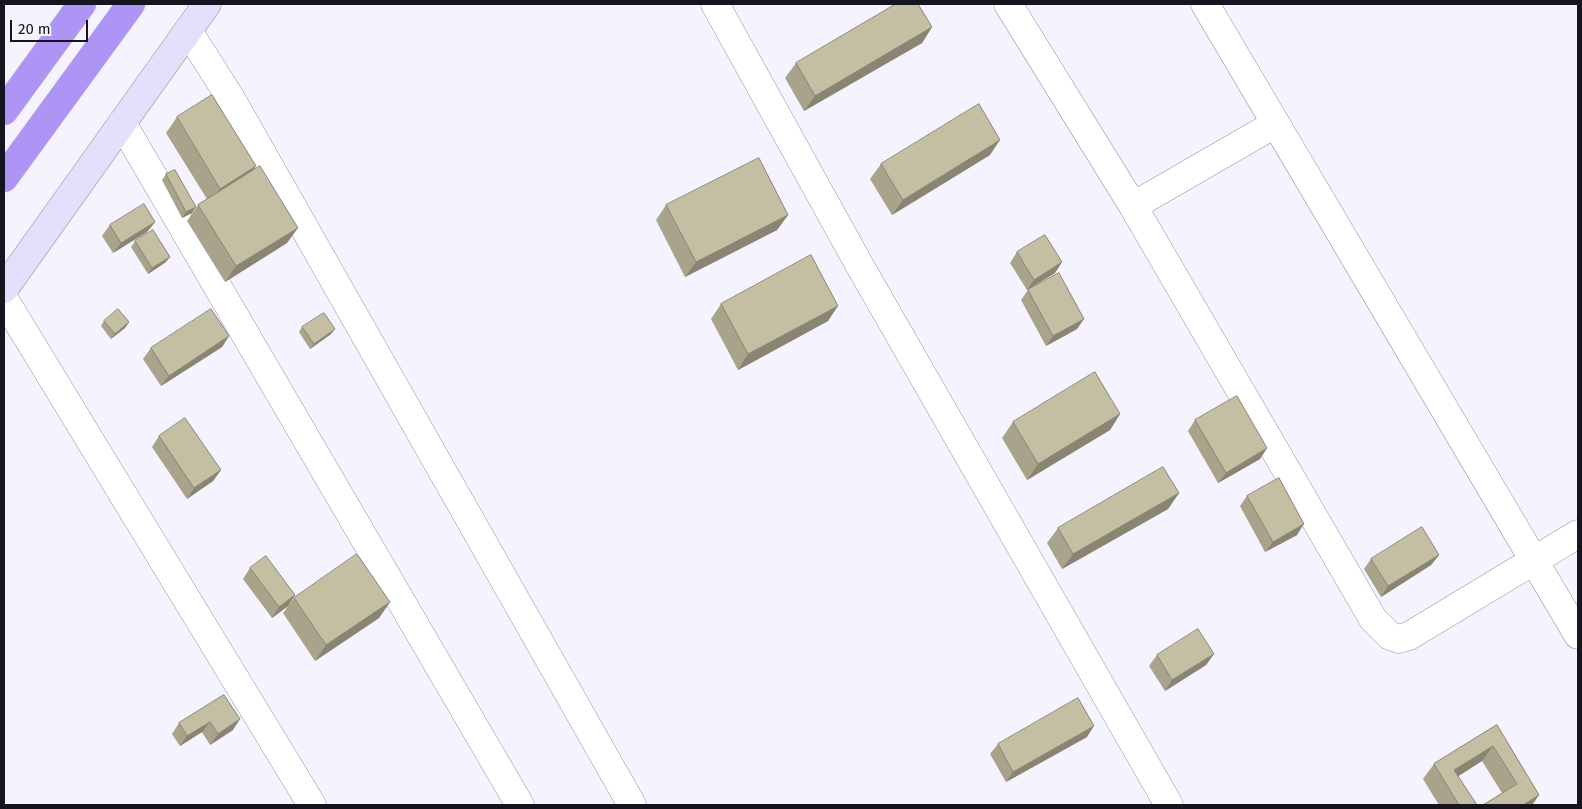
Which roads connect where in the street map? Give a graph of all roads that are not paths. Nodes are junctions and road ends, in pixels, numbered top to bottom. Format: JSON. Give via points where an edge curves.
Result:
{"nodes":[{"id":1,"x":82,"y":4,"type":"edge"},
{"id":2,"x":131,"y":4,"type":"edge"},
{"id":3,"x":207,"y":4,"type":"edge"},
{"id":4,"x":715,"y":4,"type":"edge"},
{"id":5,"x":1008,"y":4,"type":"edge"},
{"id":6,"x":1206,"y":4,"type":"edge"},
{"id":7,"x":188,"y":31,"type":"junction"},
{"id":8,"x":4,"y":111,"type":"edge"},
{"id":9,"x":122,"y":123,"type":"junction"},
{"id":10,"x":1275,"y":124,"type":"junction"},
{"id":11,"x":4,"y":178,"type":"edge"},
{"id":12,"x":1133,"y":206,"type":"junction"},
{"id":13,"x":4,"y":289,"type":"edge"},
{"id":14,"x":4,"y":299,"type":"edge"},
{"id":15,"x":1578,"y":534,"type":"edge"},
{"id":16,"x":1534,"y":561,"type":"junction"},
{"id":17,"x":1578,"y":635,"type":"edge"},
{"id":18,"x":312,"y":805,"type":"edge"},
{"id":19,"x":520,"y":805,"type":"edge"},
{"id":20,"x":632,"y":805,"type":"edge"},
{"id":21,"x":1169,"y":805,"type":"edge"}],
"edges":[{"from":1,"to":8,"type":"highway"},
{"from":2,"to":11,"type":"highway"},
{"from":3,"to":7,"type":"street"},
{"from":4,"to":21,"type":"street","via":[[865,275]]},
{"from":5,"to":12,"type":"street"},
{"from":6,"to":10,"type":"street"},
{"from":7,"to":9,"type":"street"},
{"from":7,"to":20,"type":"street","via":[[230,97]]},
{"from":9,"to":13,"type":"street"},
{"from":9,"to":19,"type":"street"},
{"from":10,"to":12,"type":"street"},
{"from":10,"to":16,"type":"street"},
{"from":12,"to":16,"type":"street","via":[[1373,619],[1384,630],[1398,639],[1409,636]]},
{"from":14,"to":18,"type":"street"},
{"from":15,"to":16,"type":"street"},
{"from":16,"to":17,"type":"street"}]}
